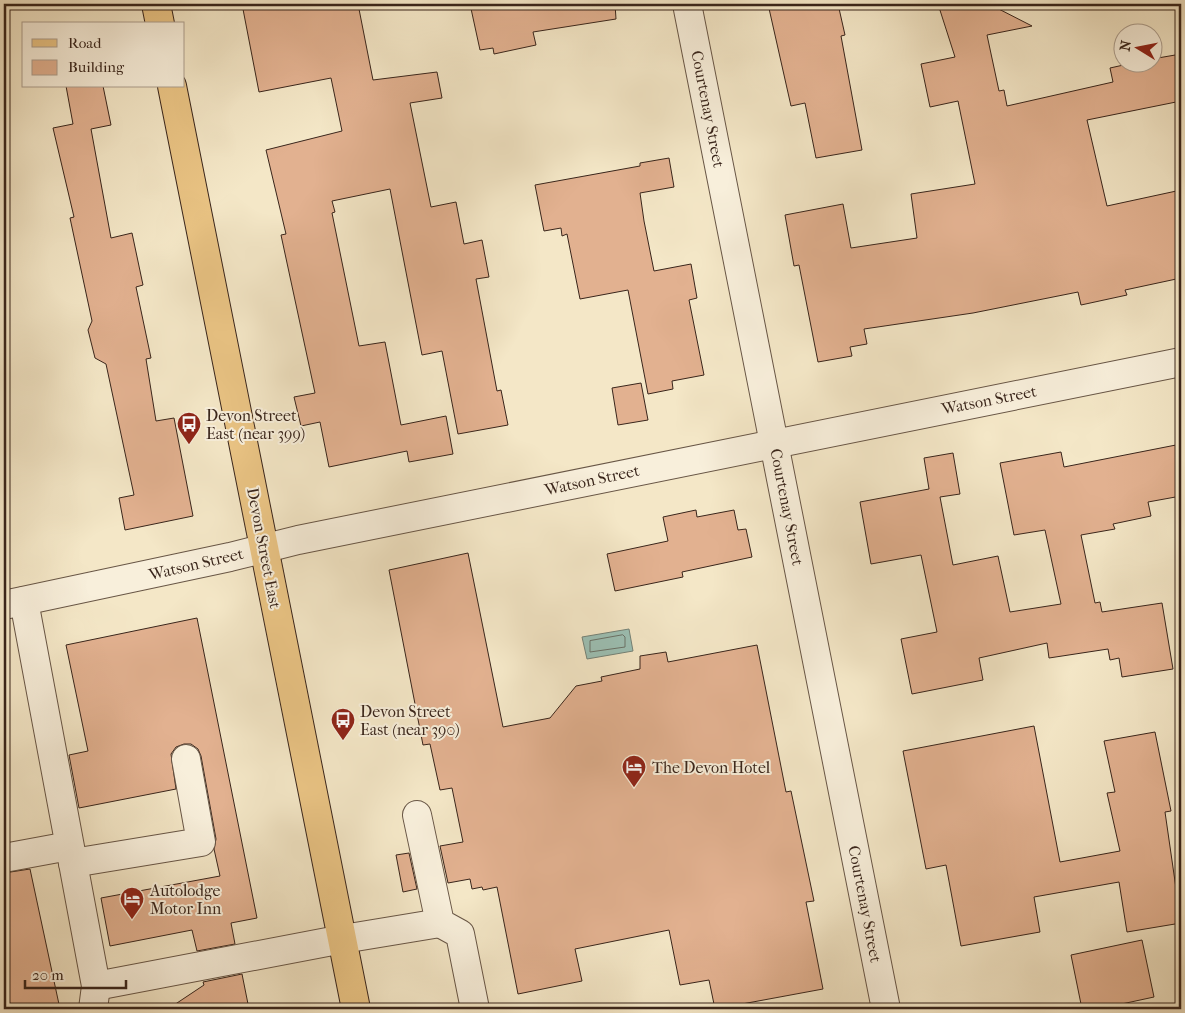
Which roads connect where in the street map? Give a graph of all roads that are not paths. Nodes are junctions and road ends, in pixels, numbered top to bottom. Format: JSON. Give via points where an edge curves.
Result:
{"nodes":[{"id":1,"x":156,"y":4,"type":"edge"},
{"id":2,"x":687,"y":4,"type":"edge"},
{"id":3,"x":160,"y":22,"type":"edge"},
{"id":4,"x":172,"y":88,"type":"edge"},
{"id":5,"x":1181,"y":362,"type":"edge"},
{"id":6,"x":774,"y":443,"type":"junction"},
{"id":7,"x":264,"y":548,"type":"junction"},
{"id":8,"x":14,"y":603,"type":"edge"},
{"id":9,"x":186,"y":759,"type":"dead end"},
{"id":10,"x":417,"y":815,"type":"dead end"},
{"id":11,"x":71,"y":854,"type":"junction"},
{"id":12,"x":4,"y":858,"type":"edge"},
{"id":13,"x":440,"y":923,"type":"junction"},
{"id":14,"x":342,"y":939,"type":"junction"},
{"id":15,"x":95,"y":998,"type":"edge"},
{"id":16,"x":356,"y":1009,"type":"edge"},
{"id":17,"x":475,"y":1009,"type":"edge"},
{"id":18,"x":886,"y":1009,"type":"edge"}],
"edges":[{"from":1,"to":3,"type":"main road"},
{"from":2,"to":6,"type":"street","name":"Courtenay Street"},
{"from":4,"to":7,"type":"main road","name":"Devon Street East"},
{"from":5,"to":6,"type":"street","name":"Watson Street"},
{"from":6,"to":7,"type":"street","name":"Watson Street"},
{"from":6,"to":18,"type":"street","name":"Courtenay Street"},
{"from":7,"to":8,"type":"street","name":"Watson Street"},
{"from":7,"to":14,"type":"main road","name":"Devon Street East"},
{"from":8,"to":11,"type":"street"},
{"from":9,"to":11,"type":"street","via":[[201,842]]},
{"from":10,"to":13,"type":"street"},
{"from":11,"to":12,"type":"street"},
{"from":11,"to":15,"type":"street"},
{"from":13,"to":14,"type":"street"},
{"from":13,"to":17,"type":"street","via":[[460,934]]},
{"from":14,"to":15,"type":"street"},
{"from":14,"to":16,"type":"main road","name":"Devon Street East"}]}
